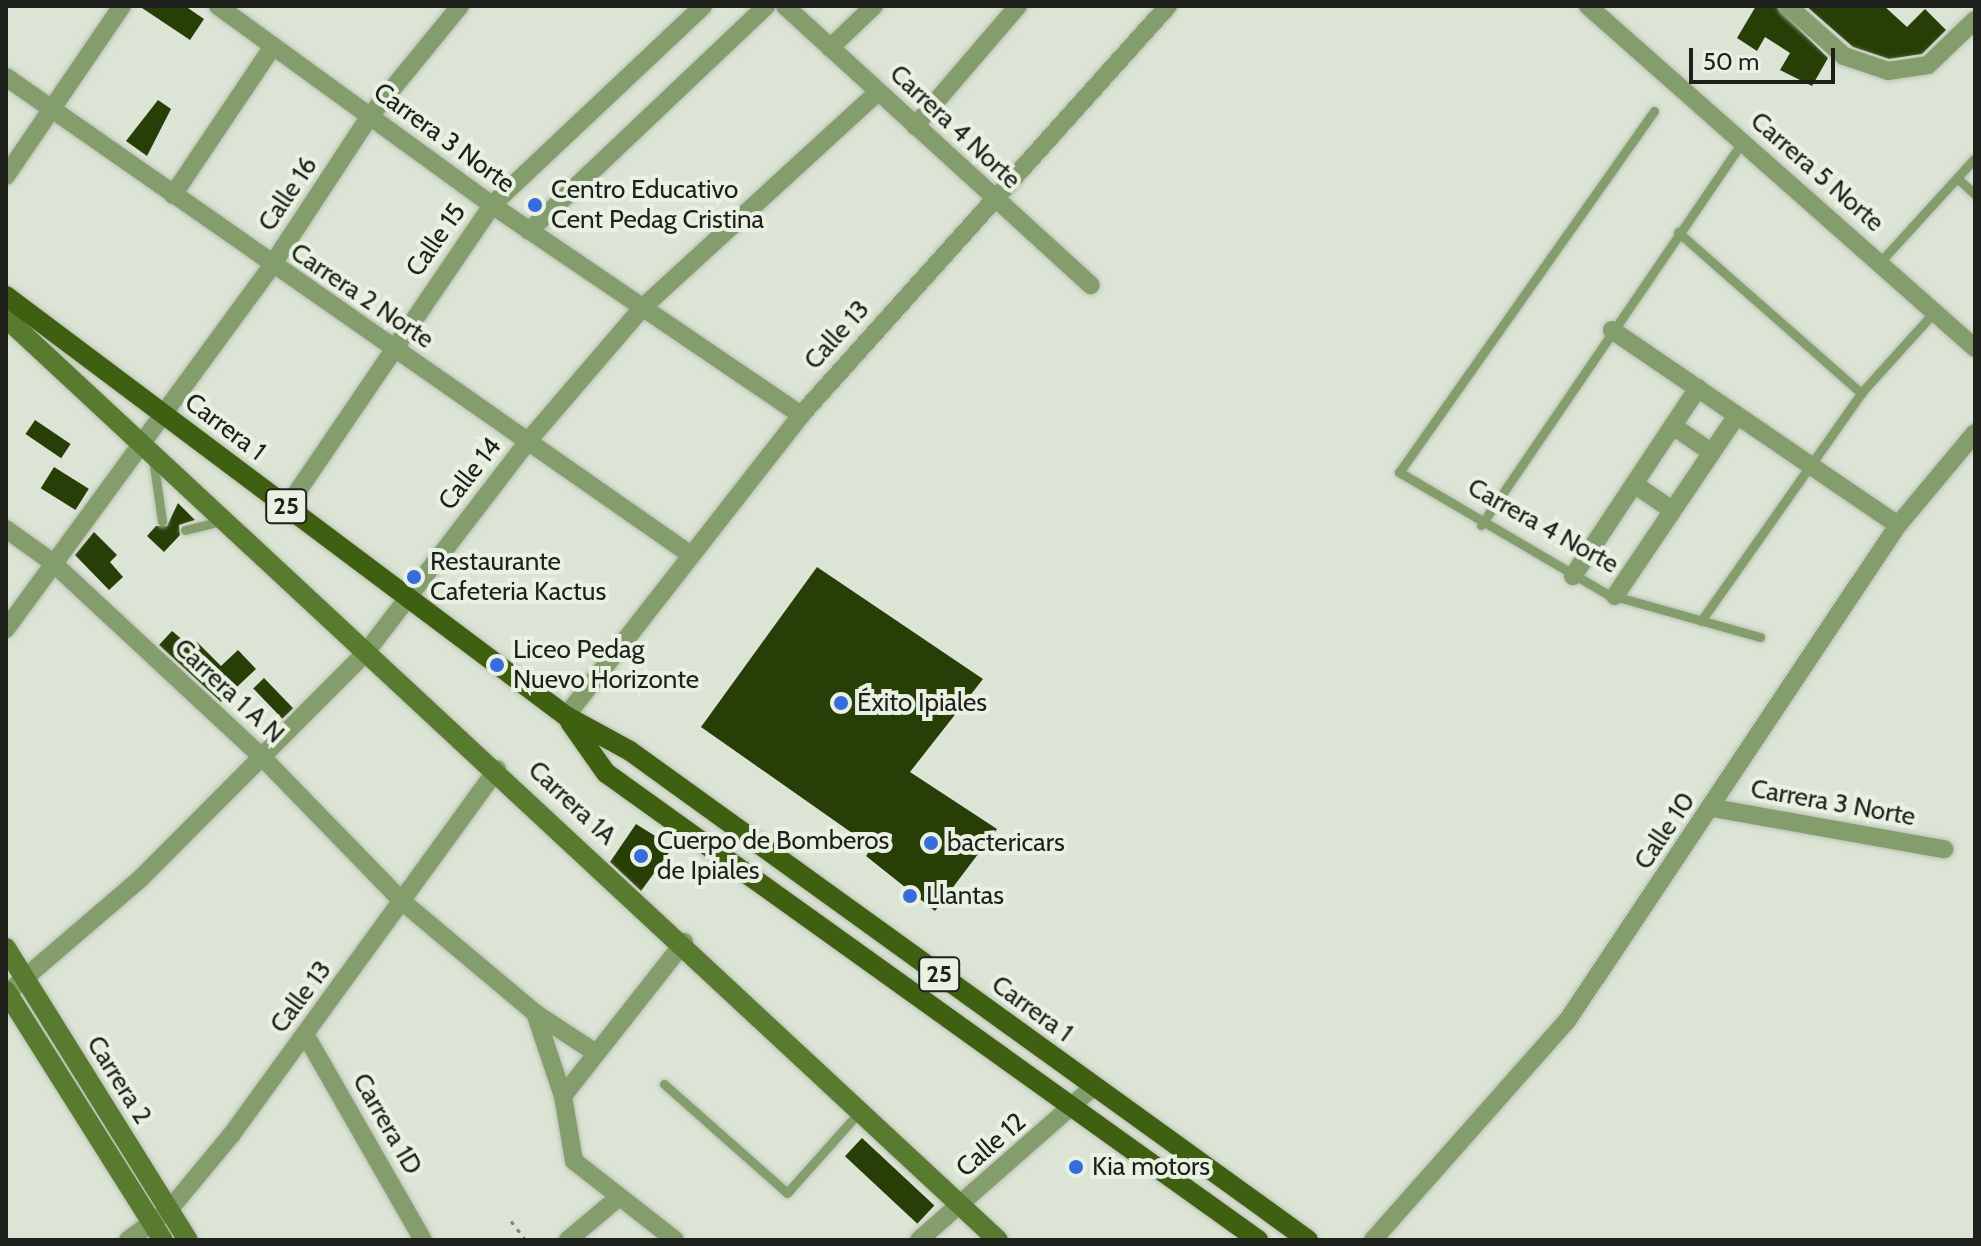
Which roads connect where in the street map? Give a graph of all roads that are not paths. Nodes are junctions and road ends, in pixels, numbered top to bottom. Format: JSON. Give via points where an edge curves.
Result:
{"nodes":[{"id":1,"x":122,"y":6,"type":"edge"},
{"id":2,"x":218,"y":6,"type":"edge"},
{"id":3,"x":460,"y":6,"type":"edge"},
{"id":4,"x":703,"y":6,"type":"edge"},
{"id":5,"x":766,"y":6,"type":"edge"},
{"id":6,"x":785,"y":6,"type":"edge"},
{"id":7,"x":874,"y":6,"type":"edge"},
{"id":8,"x":1018,"y":6,"type":"edge"},
{"id":9,"x":1168,"y":6,"type":"edge"},
{"id":10,"x":1588,"y":6,"type":"edge"},
{"id":11,"x":1788,"y":6,"type":"edge"},
{"id":12,"x":1975,"y":20,"type":"edge"},
{"id":13,"x":273,"y":46,"type":"junction"},
{"id":14,"x":830,"y":48,"type":"junction"},
{"id":15,"x":6,"y":77,"type":"edge"},
{"id":16,"x":878,"y":92,"type":"junction"},
{"id":17,"x":52,"y":108,"type":"junction"},
{"id":18,"x":1654,"y":111,"type":"dead end"},
{"id":19,"x":370,"y":116,"type":"junction"},
{"id":20,"x":915,"y":126,"type":"junction"},
{"id":21,"x":1742,"y":142,"type":"junction"},
{"id":22,"x":1975,"y":158,"type":"edge"},
{"id":23,"x":6,"y":176,"type":"edge"},
{"id":24,"x":1957,"y":178,"type":"junction"},
{"id":25,"x":1975,"y":194,"type":"edge"},
{"id":26,"x":173,"y":195,"type":"junction"},
{"id":27,"x":994,"y":199,"type":"junction"},
{"id":28,"x":492,"y":205,"type":"junction"},
{"id":29,"x":529,"y":231,"type":"junction"},
{"id":30,"x":1678,"y":232,"type":"junction"},
{"id":31,"x":1881,"y":261,"type":"junction"},
{"id":32,"x":272,"y":265,"type":"junction"},
{"id":33,"x":1091,"y":285,"type":"dead end"},
{"id":34,"x":6,"y":296,"type":"edge"},
{"id":35,"x":641,"y":309,"type":"junction"},
{"id":36,"x":1935,"y":311,"type":"junction"},
{"id":37,"x":6,"y":318,"type":"edge"},
{"id":38,"x":1612,"y":330,"type":"junction"},
{"id":39,"x":391,"y":347,"type":"junction"},
{"id":40,"x":1975,"y":348,"type":"edge"},
{"id":41,"x":1698,"y":388,"type":"junction"},
{"id":42,"x":1861,"y":393,"type":"junction"},
{"id":43,"x":165,"y":415,"type":"junction"},
{"id":44,"x":801,"y":415,"type":"junction"},
{"id":45,"x":1737,"y":415,"type":"junction"},
{"id":46,"x":1673,"y":426,"type":"junction"},
{"id":47,"x":1975,"y":433,"type":"edge"},
{"id":48,"x":528,"y":441,"type":"junction"},
{"id":49,"x":147,"y":450,"type":"junction"},
{"id":50,"x":1711,"y":452,"type":"junction"},
{"id":51,"x":1811,"y":465,"type":"junction"},
{"id":52,"x":1634,"y":484,"type":"junction"},
{"id":53,"x":287,"y":507,"type":"junction"},
{"id":54,"x":1672,"y":510,"type":"junction"},
{"id":55,"x":224,"y":519,"type":"junction"},
{"id":56,"x":162,"y":521,"type":"dead end"},
{"id":57,"x":1481,"y":525,"type":"junction"},
{"id":58,"x":1898,"y":525,"type":"junction"},
{"id":59,"x":6,"y":529,"type":"edge"},
{"id":60,"x":185,"y":530,"type":"dead end"},
{"id":61,"x":691,"y":555,"type":"junction"},
{"id":62,"x":52,"y":562,"type":"junction"},
{"id":63,"x":1573,"y":576,"type":"junction"},
{"id":64,"x":1615,"y":596,"type":"junction"},
{"id":65,"x":407,"y":597,"type":"junction"},
{"id":66,"x":1701,"y":621,"type":"junction"},
{"id":67,"x":6,"y":629,"type":"edge"},
{"id":68,"x":1760,"y":637,"type":"dead end"},
{"id":69,"x":367,"y":651,"type":"junction"},
{"id":70,"x":566,"y":716,"type":"junction"},
{"id":71,"x":261,"y":756,"type":"junction"},
{"id":72,"x":497,"y":769,"type":"junction"},
{"id":73,"x":1713,"y":808,"type":"junction"},
{"id":74,"x":757,"y":842,"type":"junction"},
{"id":75,"x":1944,"y":849,"type":"dead end"},
{"id":76,"x":739,"y":868,"type":"junction"},
{"id":77,"x":404,"y":903,"type":"junction"},
{"id":78,"x":684,"y":942,"type":"junction"},
{"id":79,"x":6,"y":948,"type":"edge"},
{"id":80,"x":25,"y":979,"type":"junction"},
{"id":81,"x":6,"y":993,"type":"edge"},
{"id":82,"x":535,"y":1013,"type":"junction"},
{"id":83,"x":305,"y":1034,"type":"junction"},
{"id":84,"x":596,"y":1053,"type":"junction"},
{"id":85,"x":664,"y":1084,"type":"dead end"},
{"id":86,"x":1094,"y":1086,"type":"junction"},
{"id":87,"x":563,"y":1096,"type":"junction"},
{"id":88,"x":1074,"y":1108,"type":"junction"},
{"id":89,"x":860,"y":1111,"type":"junction"},
{"id":90,"x":619,"y":1197,"type":"junction"},
{"id":91,"x":959,"y":1207,"type":"junction"},
{"id":92,"x":162,"y":1224,"type":"edge"},
{"id":93,"x":128,"y":1240,"type":"edge"},
{"id":94,"x":188,"y":1240,"type":"edge"},
{"id":95,"x":423,"y":1240,"type":"edge"},
{"id":96,"x":568,"y":1240,"type":"edge"},
{"id":97,"x":675,"y":1240,"type":"edge"},
{"id":98,"x":919,"y":1240,"type":"edge"},
{"id":99,"x":998,"y":1240,"type":"edge"},
{"id":100,"x":1258,"y":1240,"type":"edge"},
{"id":101,"x":1308,"y":1240,"type":"edge"},
{"id":102,"x":1373,"y":1240,"type":"edge"}],
"edges":[{"from":1,"to":17,"type":"street"},
{"from":2,"to":13,"type":"street","name":"Carrera 3 Norte"},
{"from":3,"to":19,"type":"street","name":"Calle 16"},
{"from":4,"to":28,"type":"street","name":"Calle 15"},
{"from":5,"to":29,"type":"street"},
{"from":6,"to":14,"type":"street","name":"Carrera 4 Norte"},
{"from":7,"to":14,"type":"street"},
{"from":8,"to":20,"type":"street"},
{"from":9,"to":27,"type":"street","name":"Calle 13"},
{"from":10,"to":21,"type":"street","name":"Carrera 5 Norte"},
{"from":11,"to":12,"type":"street","via":[[1864,67],[1910,71],[1928,65]]},
{"from":13,"to":19,"type":"street","name":"Carrera 3 Norte"},
{"from":13,"to":26,"type":"street"},
{"from":14,"to":16,"type":"street","name":"Carrera 4 Norte"},
{"from":15,"to":17,"type":"street","name":"Carrera 2 Norte"},
{"from":16,"to":20,"type":"street","name":"Carrera 4 Norte"},
{"from":16,"to":35,"type":"street","name":"Calle 14"},
{"from":17,"to":23,"type":"street"},
{"from":17,"to":26,"type":"street","name":"Carrera 2 Norte"},
{"from":18,"to":57,"type":"lane","name":"Carrera 4 Norte","via":[[1399,472]]},
{"from":19,"to":28,"type":"street","name":"Carrera 3 Norte"},
{"from":19,"to":32,"type":"street","name":"Calle 16"},
{"from":20,"to":27,"type":"street","name":"Carrera 4 Norte"},
{"from":21,"to":30,"type":"lane"},
{"from":21,"to":31,"type":"street","name":"Carrera 5 Norte"},
{"from":22,"to":24,"type":"lane"},
{"from":24,"to":25,"type":"lane"},
{"from":24,"to":31,"type":"lane"},
{"from":26,"to":32,"type":"street","name":"Carrera 2 Norte"},
{"from":27,"to":33,"type":"street","name":"Carrera 4 Norte"},
{"from":27,"to":44,"type":"street","name":"Calle 13"},
{"from":28,"to":29,"type":"street","name":"Carrera 3 Norte"},
{"from":28,"to":39,"type":"street","name":"Calle 15"},
{"from":29,"to":35,"type":"street","name":"Carrera 3 Norte"},
{"from":30,"to":38,"type":"lane"},
{"from":30,"to":42,"type":"lane"},
{"from":31,"to":36,"type":"street","name":"Carrera 5 Norte"},
{"from":32,"to":39,"type":"street","name":"Carrera 2 Norte"},
{"from":32,"to":43,"type":"street","name":"Calle 16"},
{"from":34,"to":43,"type":"main road","name":"Carrera 1","number":"25"},
{"from":35,"to":44,"type":"street","name":"Carrera 3 Norte"},
{"from":35,"to":48,"type":"street","name":"Calle 14"},
{"from":36,"to":40,"type":"street","name":"Carrera 5 Norte"},
{"from":36,"to":42,"type":"lane"},
{"from":37,"to":49,"type":"street"},
{"from":38,"to":41,"type":"street"},
{"from":38,"to":57,"type":"lane"},
{"from":39,"to":48,"type":"street","name":"Carrera 2 Norte"},
{"from":39,"to":53,"type":"street","name":"Calle 15"},
{"from":41,"to":45,"type":"street"},
{"from":41,"to":46,"type":"street"},
{"from":42,"to":51,"type":"lane"},
{"from":43,"to":49,"type":"street","name":"Calle 16"},
{"from":43,"to":53,"type":"main road","name":"Carrera 1","number":"25"},
{"from":44,"to":61,"type":"street","name":"Calle 13"},
{"from":45,"to":50,"type":"street"},
{"from":45,"to":51,"type":"street"},
{"from":46,"to":50,"type":"street"},
{"from":46,"to":52,"type":"street"},
{"from":47,"to":58,"type":"street","name":"Calle 10"},
{"from":48,"to":61,"type":"street","name":"Carrera 2 Norte"},
{"from":48,"to":65,"type":"street","name":"Calle 14"},
{"from":49,"to":55,"type":"street","name":"Carrera 1A"},
{"from":49,"to":56,"type":"lane"},
{"from":49,"to":62,"type":"street","name":"Calle 16"},
{"from":50,"to":54,"type":"street"},
{"from":51,"to":58,"type":"street"},
{"from":51,"to":66,"type":"lane"},
{"from":52,"to":54,"type":"street"},
{"from":52,"to":63,"type":"street"},
{"from":53,"to":65,"type":"main road","name":"Carrera 1","number":"25"},
{"from":54,"to":64,"type":"street"},
{"from":55,"to":60,"type":"lane"},
{"from":55,"to":69,"type":"street","name":"Carrera 1A"},
{"from":57,"to":63,"type":"lane","name":"Carrera 4 Norte"},
{"from":58,"to":73,"type":"street","name":"Calle 10"},
{"from":59,"to":62,"type":"street","name":"Carrera 1 A N"},
{"from":61,"to":70,"type":"street","name":"Calle 13"},
{"from":62,"to":67,"type":"street"},
{"from":62,"to":71,"type":"street","name":"Carrera 1 A N"},
{"from":63,"to":64,"type":"lane","name":"Carrera 4 Norte"},
{"from":64,"to":66,"type":"lane","name":"Carrera 4 Norte"},
{"from":65,"to":69,"type":"street","name":"Calle 14"},
{"from":65,"to":70,"type":"main road","name":"Carrera 1","number":"25"},
{"from":66,"to":68,"type":"lane","name":"Carrera 4 Norte"},
{"from":69,"to":71,"type":"street","name":"Calle 14"},
{"from":69,"to":72,"type":"street","name":"Carrera 1A"},
{"from":70,"to":74,"type":"main road","name":"Carrera 1","number":"25","via":[[630,751]]},
{"from":70,"to":76,"type":"main road","name":"Carrera 1","number":"25","via":[[606,773]]},
{"from":71,"to":77,"type":"street","name":"Carrera 1 A N"},
{"from":71,"to":80,"type":"street","name":"Calle 14","via":[[140,879]]},
{"from":72,"to":77,"type":"street","name":"Calle 13"},
{"from":72,"to":78,"type":"street","name":"Carrera 1A"},
{"from":73,"to":75,"type":"street","name":"Carrera 3 Norte"},
{"from":73,"to":102,"type":"street","name":"Calle 10","via":[[1567,1021]]},
{"from":74,"to":76,"type":"main road"},
{"from":74,"to":86,"type":"main road","name":"Carrera 1","number":"25"},
{"from":76,"to":88,"type":"main road","name":"Carrera 1","number":"25"},
{"from":77,"to":82,"type":"street","name":"Carrera 1 A N"},
{"from":77,"to":83,"type":"street","name":"Calle 13"},
{"from":78,"to":84,"type":"street"},
{"from":78,"to":89,"type":"street","name":"Carrera 1A"},
{"from":79,"to":80,"type":"street","name":"Carrera 2"},
{"from":80,"to":81,"type":"street","name":"Calle 14"},
{"from":80,"to":92,"type":"street","name":"Carrera 2"},
{"from":81,"to":92,"type":"street","name":"Carrera 2"},
{"from":82,"to":84,"type":"street","name":"Carrera 1 A N"},
{"from":82,"to":87,"type":"street"},
{"from":83,"to":92,"type":"street","name":"Calle 13"},
{"from":83,"to":95,"type":"street","name":"Carrera 1D"},
{"from":84,"to":87,"type":"street"},
{"from":85,"to":89,"type":"lane","via":[[787,1193]]},
{"from":86,"to":88,"type":"street","name":"Calle 12"},
{"from":86,"to":101,"type":"main road","name":"Carrera 1","number":"25"},
{"from":87,"to":90,"type":"street","via":[[574,1161]]},
{"from":88,"to":91,"type":"street","name":"Calle 12"},
{"from":88,"to":100,"type":"main road","name":"Carrera 1","number":"25"},
{"from":89,"to":91,"type":"street","name":"Carrera 1A"},
{"from":90,"to":96,"type":"street"},
{"from":90,"to":97,"type":"street"},
{"from":91,"to":98,"type":"street","name":"Calle 12"},
{"from":91,"to":99,"type":"street","name":"Carrera 1A"},
{"from":92,"to":93,"type":"street","name":"Calle 13"},
{"from":92,"to":94,"type":"street","name":"Carrera 2"}]}
